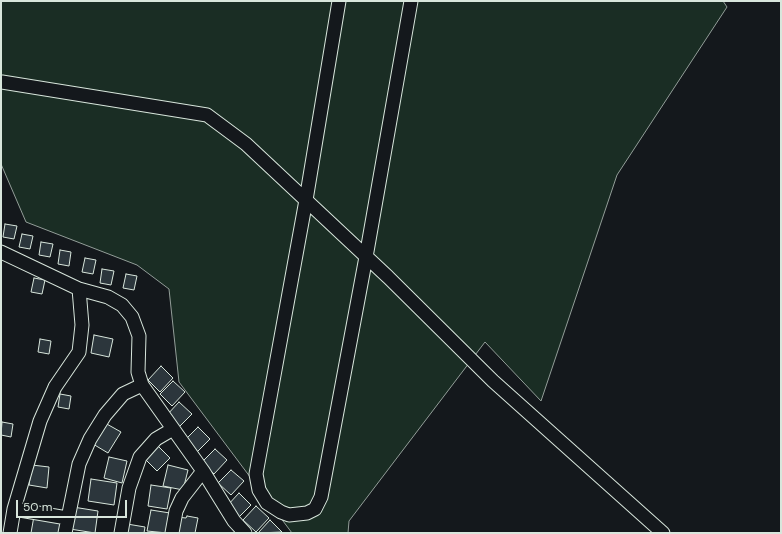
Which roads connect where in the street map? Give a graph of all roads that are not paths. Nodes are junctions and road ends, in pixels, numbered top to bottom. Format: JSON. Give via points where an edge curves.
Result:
{"nodes":[{"id":1,"x":339,"y":1,"type":"edge"},
{"id":2,"x":411,"y":1,"type":"edge"},
{"id":3,"x":2,"y":82,"type":"edge"},
{"id":4,"x":306,"y":200,"type":"junction"},
{"id":5,"x":1,"y":252,"type":"edge"},
{"id":6,"x":366,"y":257,"type":"junction"},
{"id":7,"x":79,"y":290,"type":"junction"},
{"id":8,"x":142,"y":385,"type":"junction"},
{"id":9,"x":173,"y":429,"type":"junction"},
{"id":10,"x":203,"y":471,"type":"junction"},
{"id":11,"x":14,"y":509,"type":"junction"},
{"id":12,"x":67,"y":518,"type":"junction"},
{"id":13,"x":232,"y":527,"type":"edge"},
{"id":14,"x":10,"y":533,"type":"edge"},
{"id":15,"x":65,"y":533,"type":"edge"},
{"id":16,"x":121,"y":533,"type":"edge"},
{"id":17,"x":172,"y":533,"type":"edge"},
{"id":18,"x":245,"y":533,"type":"edge"},
{"id":19,"x":663,"y":533,"type":"edge"}],
"edges":[{"from":1,"to":4,"type":"street"},
{"from":2,"to":6,"type":"street"},
{"from":3,"to":4,"type":"street","via":[[207,115],[246,144]]},
{"from":4,"to":6,"type":"street"},
{"from":4,"to":6,"type":"street","via":[[256,474],[258,490],[262,497],[281,512],[307,513],[315,509],[321,497]]},
{"from":5,"to":7,"type":"street"},
{"from":6,"to":19,"type":"street","via":[[493,381]]},
{"from":7,"to":8,"type":"street","via":[[122,305],[132,317],[139,336],[138,372]]},
{"from":7,"to":11,"type":"street","via":[[82,325],[79,352],[55,387],[40,421]]},
{"from":8,"to":9,"type":"street"},
{"from":8,"to":12,"type":"street","via":[[123,394],[105,414],[90,439],[79,464]]},
{"from":9,"to":10,"type":"street"},
{"from":9,"to":16,"type":"street","via":[[156,439],[140,457],[129,488]]},
{"from":10,"to":13,"type":"street"},
{"from":10,"to":17,"type":"street","via":[[182,498],[176,511]]},
{"from":11,"to":12,"type":"street"},
{"from":11,"to":14,"type":"street"},
{"from":12,"to":15,"type":"street"},
{"from":13,"to":18,"type":"street"}]}
